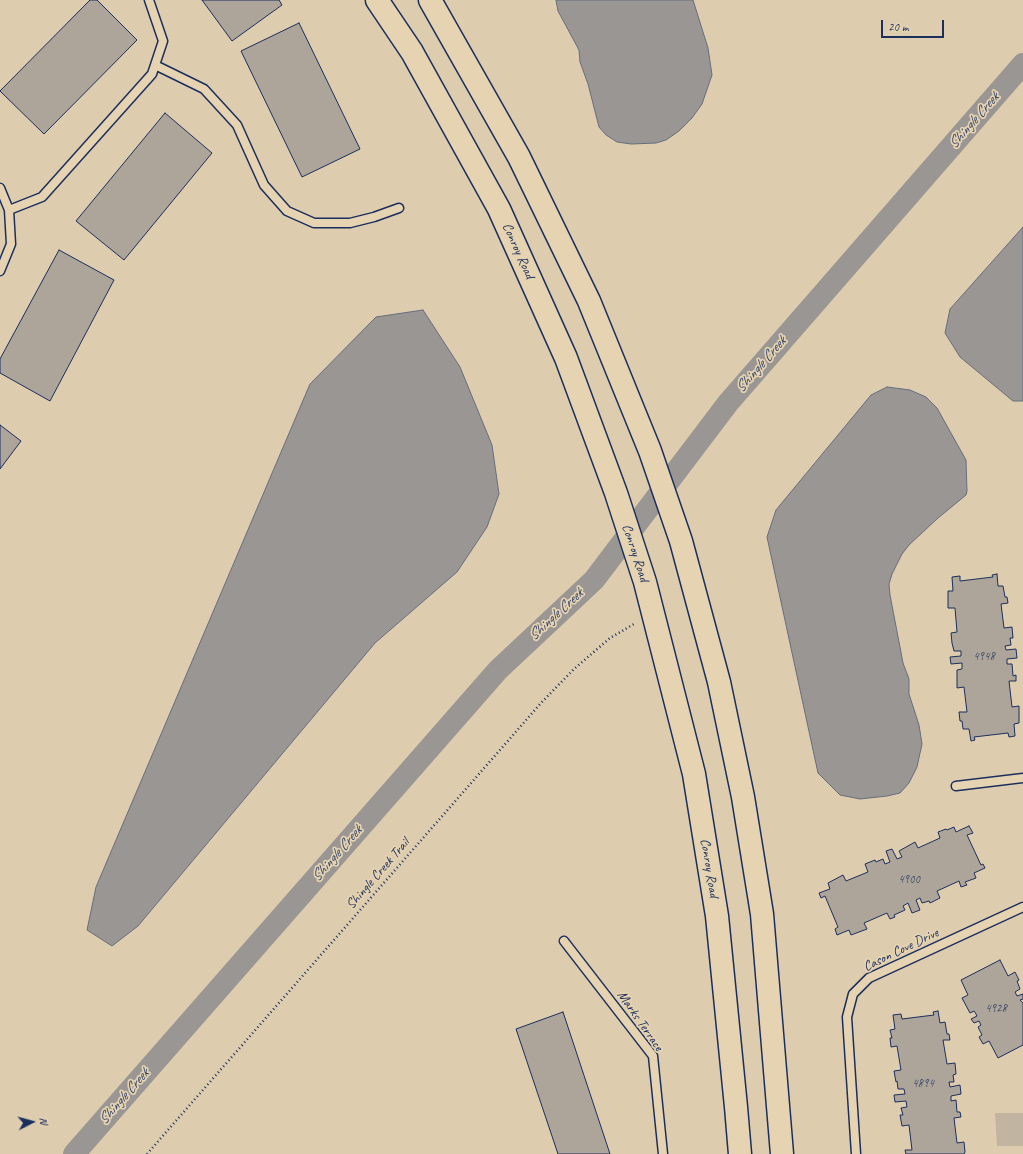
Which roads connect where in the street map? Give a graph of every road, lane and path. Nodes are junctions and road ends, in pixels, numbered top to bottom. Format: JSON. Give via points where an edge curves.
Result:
{"nodes":[{"id":1,"x":149,"y":0,"type":"edge"},
{"id":2,"x":377,"y":0,"type":"edge"},
{"id":3,"x":430,"y":0,"type":"edge"},
{"id":4,"x":155,"y":65,"type":"junction"},
{"id":5,"x":0,"y":188,"type":"edge"},
{"id":6,"x":399,"y":208,"type":"dead end"},
{"id":7,"x":9,"y":210,"type":"junction"},
{"id":8,"x":0,"y":271,"type":"edge"},
{"id":9,"x":638,"y":622,"type":"dead end"},
{"id":10,"x":1023,"y":778,"type":"edge"},
{"id":11,"x":956,"y":786,"type":"dead end"},
{"id":12,"x":1023,"y":907,"type":"edge"},
{"id":13,"x":564,"y":941,"type":"dead end"},
{"id":14,"x":147,"y":1154,"type":"edge"},
{"id":15,"x":663,"y":1154,"type":"edge"},
{"id":16,"x":740,"y":1154,"type":"edge"},
{"id":17,"x":782,"y":1154,"type":"edge"},
{"id":18,"x":856,"y":1154,"type":"edge"}],
"edges":[{"from":1,"to":4,"type":"lane","via":[[163,41]]},
{"from":2,"to":16,"type":"main road","name":"Conroy Road","via":[[412,52],[499,209],[566,358],[616,493],[645,582],[694,774],[717,916]]},
{"from":3,"to":17,"type":"main road","via":[[515,150],[589,301],[650,451],[681,541],[719,682],[744,805],[762,914]]},
{"from":4,"to":6,"type":"lane","via":[[204,89],[209,94],[237,126],[264,185],[287,211],[314,223],[350,223]]},
{"from":4,"to":7,"type":"lane","via":[[152,74],[42,197]]},
{"from":5,"to":7,"type":"lane"},
{"from":7,"to":8,"type":"lane","via":[[11,244]]},
{"from":9,"to":14,"type":"path","name":"Shingle Creek Trail","via":[[610,638],[574,669],[541,703]]},
{"from":10,"to":11,"type":"lane"},
{"from":12,"to":18,"type":"lane","name":"Cason Cove Drive","via":[[869,978],[853,994],[847,1017]]},
{"from":13,"to":15,"type":"lane","name":"Marks Terrace","via":[[653,1056]]}]}
